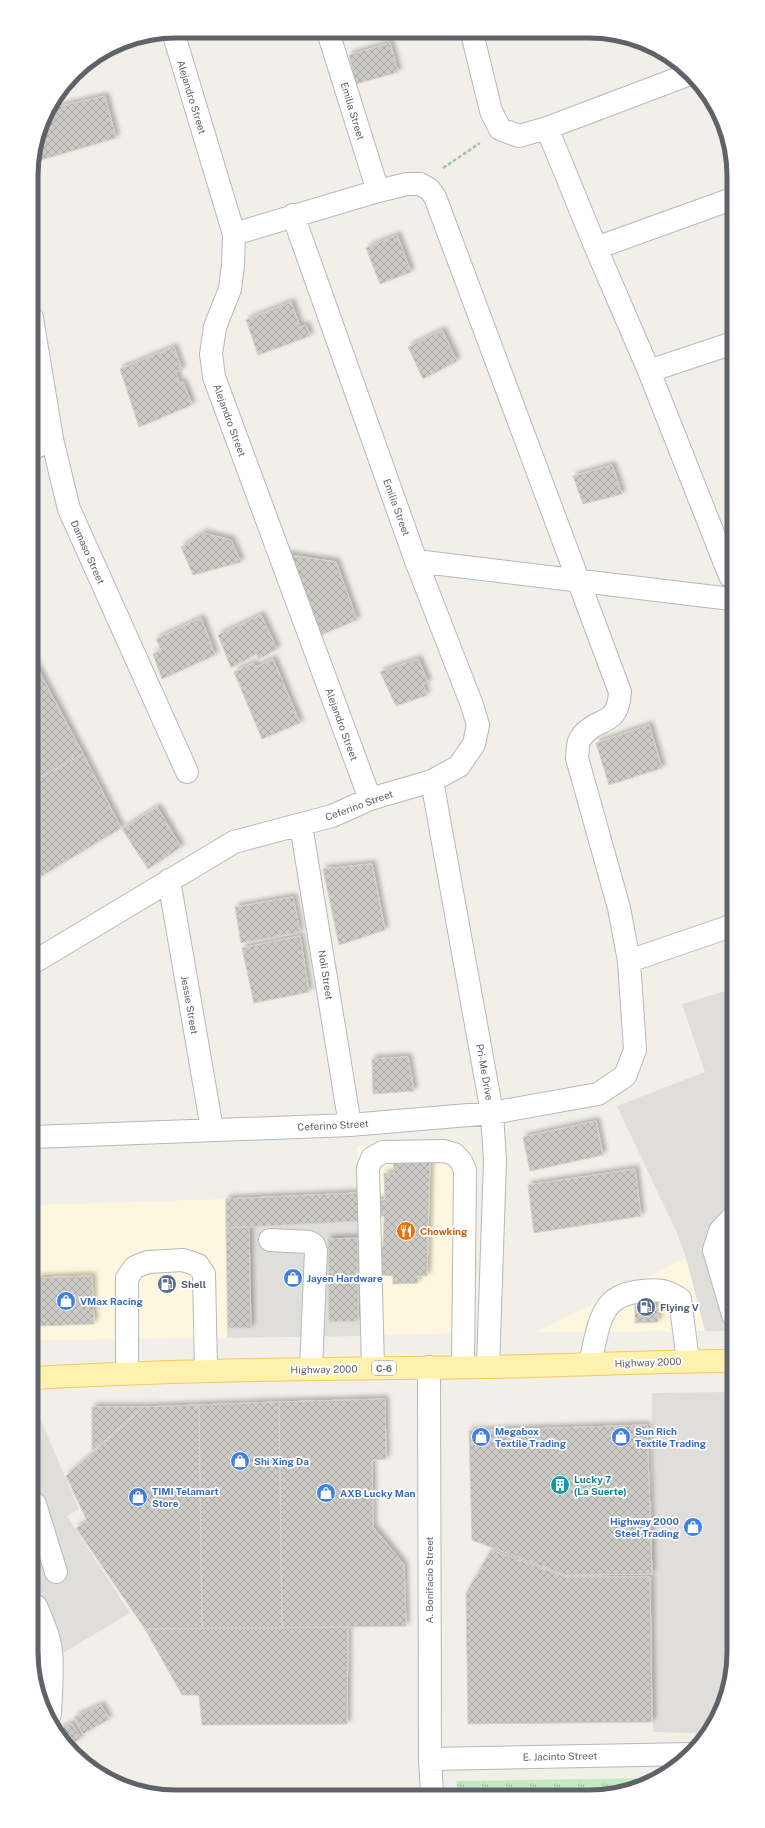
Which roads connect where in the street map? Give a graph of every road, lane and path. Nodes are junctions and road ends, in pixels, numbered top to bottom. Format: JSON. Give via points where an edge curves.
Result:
{"nodes":[{"id":1,"x":175,"y":38,"type":"edge"},
{"id":2,"x":330,"y":38,"type":"edge"},
{"id":3,"x":473,"y":38,"type":"edge"},
{"id":4,"x":684,"y":76,"type":"edge"},
{"id":5,"x":547,"y":128,"type":"junction"},
{"id":6,"x":500,"y":129,"type":"junction"},
{"id":7,"x":420,"y":184,"type":"junction"},
{"id":8,"x":378,"y":190,"type":"junction"},
{"id":9,"x":727,"y":201,"type":"edge"},
{"id":10,"x":293,"y":215,"type":"junction"},
{"id":11,"x":234,"y":234,"type":"junction"},
{"id":12,"x":596,"y":248,"type":"junction"},
{"id":13,"x":727,"y":345,"type":"edge"},
{"id":14,"x":38,"y":354,"type":"edge"},
{"id":15,"x":649,"y":371,"type":"junction"},
{"id":16,"x":52,"y":439,"type":"junction"},
{"id":17,"x":38,"y":446,"type":"edge"},
{"id":18,"x":416,"y":561,"type":"junction"},
{"id":19,"x":727,"y":568,"type":"edge"},
{"id":20,"x":579,"y":582,"type":"junction"},
{"id":21,"x":727,"y":599,"type":"edge"},
{"id":22,"x":187,"y":772,"type":"dead end"},
{"id":23,"x":432,"y":781,"type":"junction"},
{"id":24,"x":370,"y":799,"type":"junction"},
{"id":25,"x":301,"y":825,"type":"junction"},
{"id":26,"x":169,"y":880,"type":"junction"},
{"id":27,"x":727,"y":928,"type":"edge"},
{"id":28,"x":38,"y":960,"type":"edge"},
{"id":29,"x":629,"y":961,"type":"junction"},
{"id":30,"x":492,"y":1113,"type":"junction"},
{"id":31,"x":350,"y":1125,"type":"junction"},
{"id":32,"x":212,"y":1129,"type":"junction"},
{"id":33,"x":38,"y":1137,"type":"edge"},
{"id":34,"x":727,"y":1223,"type":"edge"},
{"id":35,"x":270,"y":1240,"type":"dead end"},
{"id":36,"x":727,"y":1294,"type":"edge"},
{"id":37,"x":727,"y":1360,"type":"edge"},
{"id":38,"x":688,"y":1361,"type":"junction"},
{"id":39,"x":590,"y":1364,"type":"junction"},
{"id":40,"x":429,"y":1367,"type":"junction"},
{"id":41,"x":463,"y":1367,"type":"junction"},
{"id":42,"x":488,"y":1367,"type":"junction"},
{"id":43,"x":373,"y":1368,"type":"junction"},
{"id":44,"x":311,"y":1369,"type":"junction"},
{"id":45,"x":206,"y":1370,"type":"junction"},
{"id":46,"x":127,"y":1372,"type":"junction"},
{"id":47,"x":38,"y":1378,"type":"edge"},
{"id":48,"x":38,"y":1514,"type":"edge"},
{"id":49,"x":56,"y":1572,"type":"dead end"},
{"id":50,"x":38,"y":1611,"type":"edge"},
{"id":51,"x":50,"y":1710,"type":"edge"},
{"id":52,"x":682,"y":1754,"type":"edge"},
{"id":53,"x":430,"y":1759,"type":"junction"},
{"id":54,"x":432,"y":1790,"type":"edge"}],
"edges":[{"from":1,"to":11,"type":"street","name":"Alejandro Street"},
{"from":2,"to":8,"type":"street","name":"Emilia Street"},
{"from":3,"to":6,"type":"street","via":[[491,111]]},
{"from":4,"to":5,"type":"street"},
{"from":5,"to":6,"type":"street","via":[[519,136]]},
{"from":5,"to":12,"type":"street"},
{"from":6,"to":7,"type":"path"},
{"from":7,"to":8,"type":"street"},
{"from":7,"to":20,"type":"street","via":[[429,189],[435,197]]},
{"from":8,"to":10,"type":"street"},
{"from":9,"to":12,"type":"street"},
{"from":10,"to":11,"type":"street"},
{"from":10,"to":18,"type":"street","name":"Emilia Street"},
{"from":11,"to":24,"type":"street","name":"Alejandro Street","via":[[230,289],[215,327],[211,354],[214,377]]},
{"from":12,"to":15,"type":"street"},
{"from":13,"to":15,"type":"street"},
{"from":14,"to":16,"type":"street","name":"Damaso Street"},
{"from":15,"to":19,"type":"street"},
{"from":16,"to":17,"type":"street"},
{"from":16,"to":22,"type":"street","name":"Damaso Street","via":[[69,509]]},
{"from":18,"to":20,"type":"street"},
{"from":18,"to":23,"type":"street","name":"Emilia Street","via":[[478,725],[474,744],[459,766]]},
{"from":20,"to":21,"type":"street"},
{"from":20,"to":29,"type":"street","via":[[620,692],[619,706],[610,719],[592,727],[579,740],[577,758],[619,908]]},
{"from":23,"to":24,"type":"street","name":"Ceferino Street"},
{"from":23,"to":30,"type":"street","name":"Pri-Me Drive"},
{"from":24,"to":25,"type":"street","name":"Ceferino Street","via":[[332,816]]},
{"from":25,"to":26,"type":"street","name":"Ceferino Street","via":[[234,842]]},
{"from":25,"to":31,"type":"street","name":"Noli Street"},
{"from":26,"to":28,"type":"street","name":"Ceferino Street"},
{"from":26,"to":32,"type":"street","name":"Jessie Street"},
{"from":27,"to":29,"type":"street"},
{"from":29,"to":30,"type":"street","name":"Ceferino Street","via":[[635,1050],[625,1076],[598,1094]]},
{"from":30,"to":31,"type":"street","name":"Ceferino Street"},
{"from":30,"to":42,"type":"street","name":"Pri-Me Drive","via":[[495,1161]]},
{"from":31,"to":32,"type":"street","name":"Ceferino Street"},
{"from":32,"to":33,"type":"street","name":"Ceferino Street"},
{"from":34,"to":36,"type":"street","via":[[720,1231],[714,1250]]},
{"from":35,"to":44,"type":"street","via":[[309,1242],[314,1245],[316,1251]]},
{"from":37,"to":38,"type":"main road","name":"Highway 2000","number":"C-6"},
{"from":38,"to":39,"type":"main road","name":"Highway 2000","number":"C-6"},
{"from":38,"to":39,"type":"street","via":[[680,1299],[656,1289],[629,1293],[611,1303],[601,1318]]},
{"from":39,"to":42,"type":"main road","name":"Highway 2000","number":"C-6"},
{"from":40,"to":41,"type":"main road","name":"Highway 2000","number":"C-6"},
{"from":40,"to":43,"type":"main road","name":"Highway 2000","number":"C-6"},
{"from":40,"to":53,"type":"street","name":"A. Bonifacio Street"},
{"from":41,"to":42,"type":"main road","name":"Highway 2000","number":"C-6"},
{"from":41,"to":43,"type":"street","via":[[465,1170],[454,1154],[383,1152],[372,1158],[368,1168]]},
{"from":43,"to":44,"type":"main road","name":"Highway 2000","number":"C-6"},
{"from":44,"to":45,"type":"main road","name":"Highway 2000","number":"C-6"},
{"from":45,"to":46,"type":"main road","name":"Highway 2000","number":"C-6"},
{"from":45,"to":46,"type":"street","via":[[204,1274],[198,1265],[183,1260],[148,1262],[135,1266],[127,1278]]},
{"from":46,"to":47,"type":"main road","name":"Highway 2000","number":"C-6"},
{"from":48,"to":49,"type":"street"},
{"from":50,"to":51,"type":"street","via":[[51,1650]]},
{"from":52,"to":53,"type":"street","name":"E. Jacinto Street"},
{"from":53,"to":54,"type":"street","name":"A. Bonifacio Street"}]}
